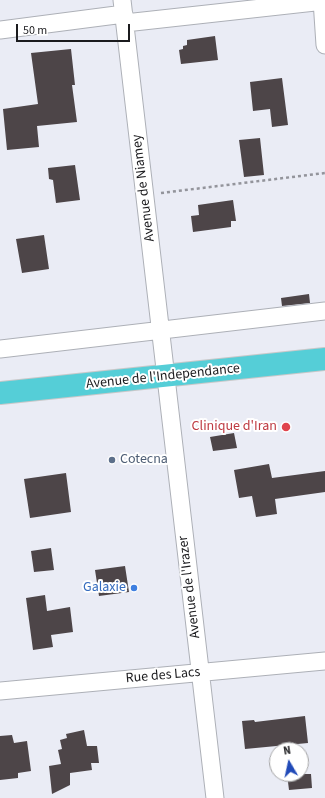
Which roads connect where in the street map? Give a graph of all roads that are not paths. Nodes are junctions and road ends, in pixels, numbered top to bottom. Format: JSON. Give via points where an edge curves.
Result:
{"nodes":[{"id":1,"x":323,"y":1,"type":"edge"},
{"id":2,"x":124,"y":12,"type":"edge"},
{"id":3,"x":0,"y":30,"type":"edge"},
{"id":4,"x":325,"y":45,"type":"edge"},
{"id":5,"x":325,"y":311,"type":"edge"},
{"id":6,"x":160,"y":329,"type":"junction"},
{"id":7,"x":0,"y":349,"type":"edge"},
{"id":8,"x":325,"y":359,"type":"edge"},
{"id":9,"x":166,"y":377,"type":"junction"},
{"id":10,"x":0,"y":393,"type":"edge"},
{"id":11,"x":325,"y":661,"type":"edge"},
{"id":12,"x":200,"y":673,"type":"junction"},
{"id":13,"x":0,"y":691,"type":"edge"},
{"id":14,"x":215,"y":798,"type":"edge"}],
"edges":[{"from":1,"to":2,"type":"street"},
{"from":1,"to":4,"type":"street"},
{"from":2,"to":3,"type":"street"},
{"from":2,"to":6,"type":"street","name":"Avenue de Niamey"},
{"from":5,"to":6,"type":"street"},
{"from":6,"to":7,"type":"street"},
{"from":6,"to":9,"type":"street","name":"Avenue de Niamey"},
{"from":8,"to":9,"type":"highway","name":"Avenue de l'Independance"},
{"from":9,"to":10,"type":"highway","name":"Avenue de l'Independance"},
{"from":9,"to":12,"type":"street","name":"Avenue de l'Irazer"},
{"from":11,"to":12,"type":"street","name":"Rue des Lacs"},
{"from":12,"to":13,"type":"street","name":"Rue des Lacs"},
{"from":12,"to":14,"type":"street","name":"Avenue de l'Irazer"}]}
